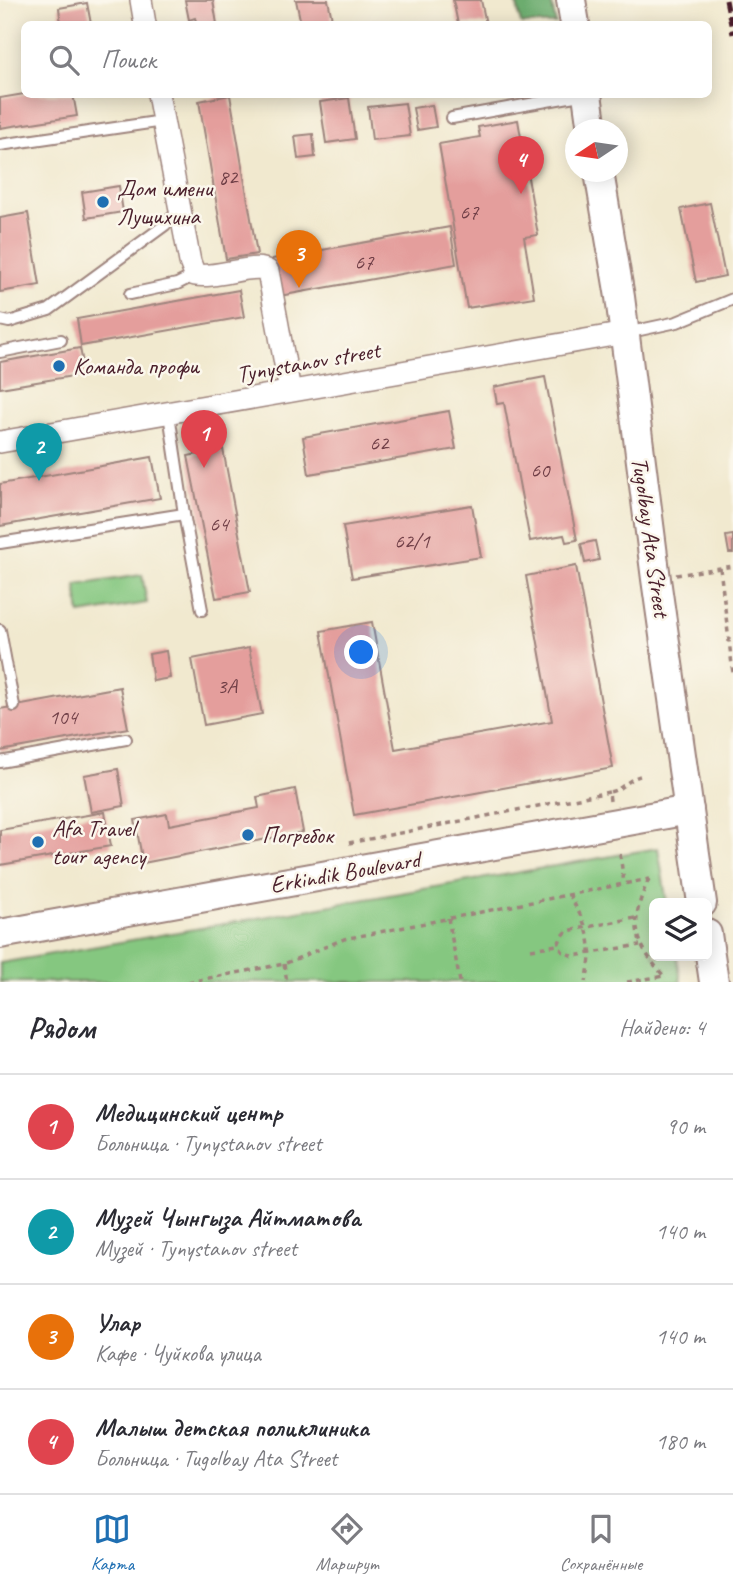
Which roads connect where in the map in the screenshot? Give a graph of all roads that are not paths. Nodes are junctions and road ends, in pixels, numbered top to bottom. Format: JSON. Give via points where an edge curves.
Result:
{"nodes":[{"id":1,"x":141,"y":0,"type":"edge"},
{"id":2,"x":571,"y":0,"type":"edge"},
{"id":3,"x":144,"y":21,"type":"edge"},
{"id":4,"x":574,"y":21,"type":"edge"},
{"id":5,"x":159,"y":98,"type":"edge"},
{"id":6,"x":564,"y":98,"type":"edge"},
{"id":7,"x":587,"y":98,"type":"edge"},
{"id":8,"x":452,"y":118,"type":"dead end"},
{"id":9,"x":590,"y":119,"type":"edge"},
{"id":10,"x":163,"y":121,"type":"junction"},
{"id":11,"x":0,"y":145,"type":"edge"},
{"id":12,"x":601,"y":182,"type":"edge"},
{"id":13,"x":180,"y":209,"type":"junction"},
{"id":14,"x":195,"y":275,"type":"junction"},
{"id":15,"x":130,"y":294,"type":"dead end"},
{"id":16,"x":733,"y":299,"type":"edge"},
{"id":17,"x":0,"y":320,"type":"edge"},
{"id":18,"x":625,"y":333,"type":"junction"},
{"id":19,"x":61,"y":340,"type":"dead end"},
{"id":20,"x":0,"y":352,"type":"edge"},
{"id":21,"x":290,"y":391,"type":"junction"},
{"id":22,"x":169,"y":414,"type":"junction"},
{"id":23,"x":0,"y":442,"type":"edge"},
{"id":24,"x":184,"y":514,"type":"junction"},
{"id":25,"x":0,"y":543,"type":"edge"},
{"id":26,"x":202,"y":610,"type":"dead end"},
{"id":27,"x":0,"y":630,"type":"edge"},
{"id":28,"x":14,"y":706,"type":"dead end"},
{"id":29,"x":126,"y":739,"type":"dead end"},
{"id":30,"x":0,"y":762,"type":"edge"},
{"id":31,"x":689,"y":810,"type":"junction"},
{"id":32,"x":701,"y":898,"type":"edge"},
{"id":33,"x":0,"y":934,"type":"edge"},
{"id":34,"x":711,"y":961,"type":"edge"},
{"id":35,"x":714,"y":982,"type":"edge"}],
"edges":[{"from":1,"to":3,"type":"street"},
{"from":2,"to":4,"type":"street"},
{"from":5,"to":10,"type":"street"},
{"from":6,"to":8,"type":"lane"},
{"from":7,"to":9,"type":"street"},
{"from":10,"to":11,"type":"lane"},
{"from":10,"to":13,"type":"street"},
{"from":12,"to":18,"type":"street","name":"Tugolbay Ata Street"},
{"from":13,"to":14,"type":"street"},
{"from":13,"to":17,"type":"lane","via":[[165,225],[49,310],[9,322]]},
{"from":14,"to":15,"type":"lane","via":[[177,284]]},
{"from":14,"to":21,"type":"street","via":[[258,267],[268,271]]},
{"from":16,"to":18,"type":"lane","via":[[677,322]]},
{"from":18,"to":21,"type":"street","name":"Tynystanov street"},
{"from":18,"to":31,"type":"street","name":"Tugolbay Ata Street"},
{"from":19,"to":20,"type":"lane"},
{"from":21,"to":22,"type":"street","name":"Tynystanov street"},
{"from":22,"to":23,"type":"street","name":"Tynystanov street"},
{"from":22,"to":24,"type":"lane"},
{"from":24,"to":25,"type":"lane"},
{"from":24,"to":26,"type":"lane"},
{"from":27,"to":28,"type":"lane"},
{"from":29,"to":30,"type":"lane"},
{"from":31,"to":32,"type":"street","name":"Tugolbay Ata Street"},
{"from":31,"to":33,"type":"street","name":"Erkindik Boulevard"},
{"from":34,"to":35,"type":"street"}]}
